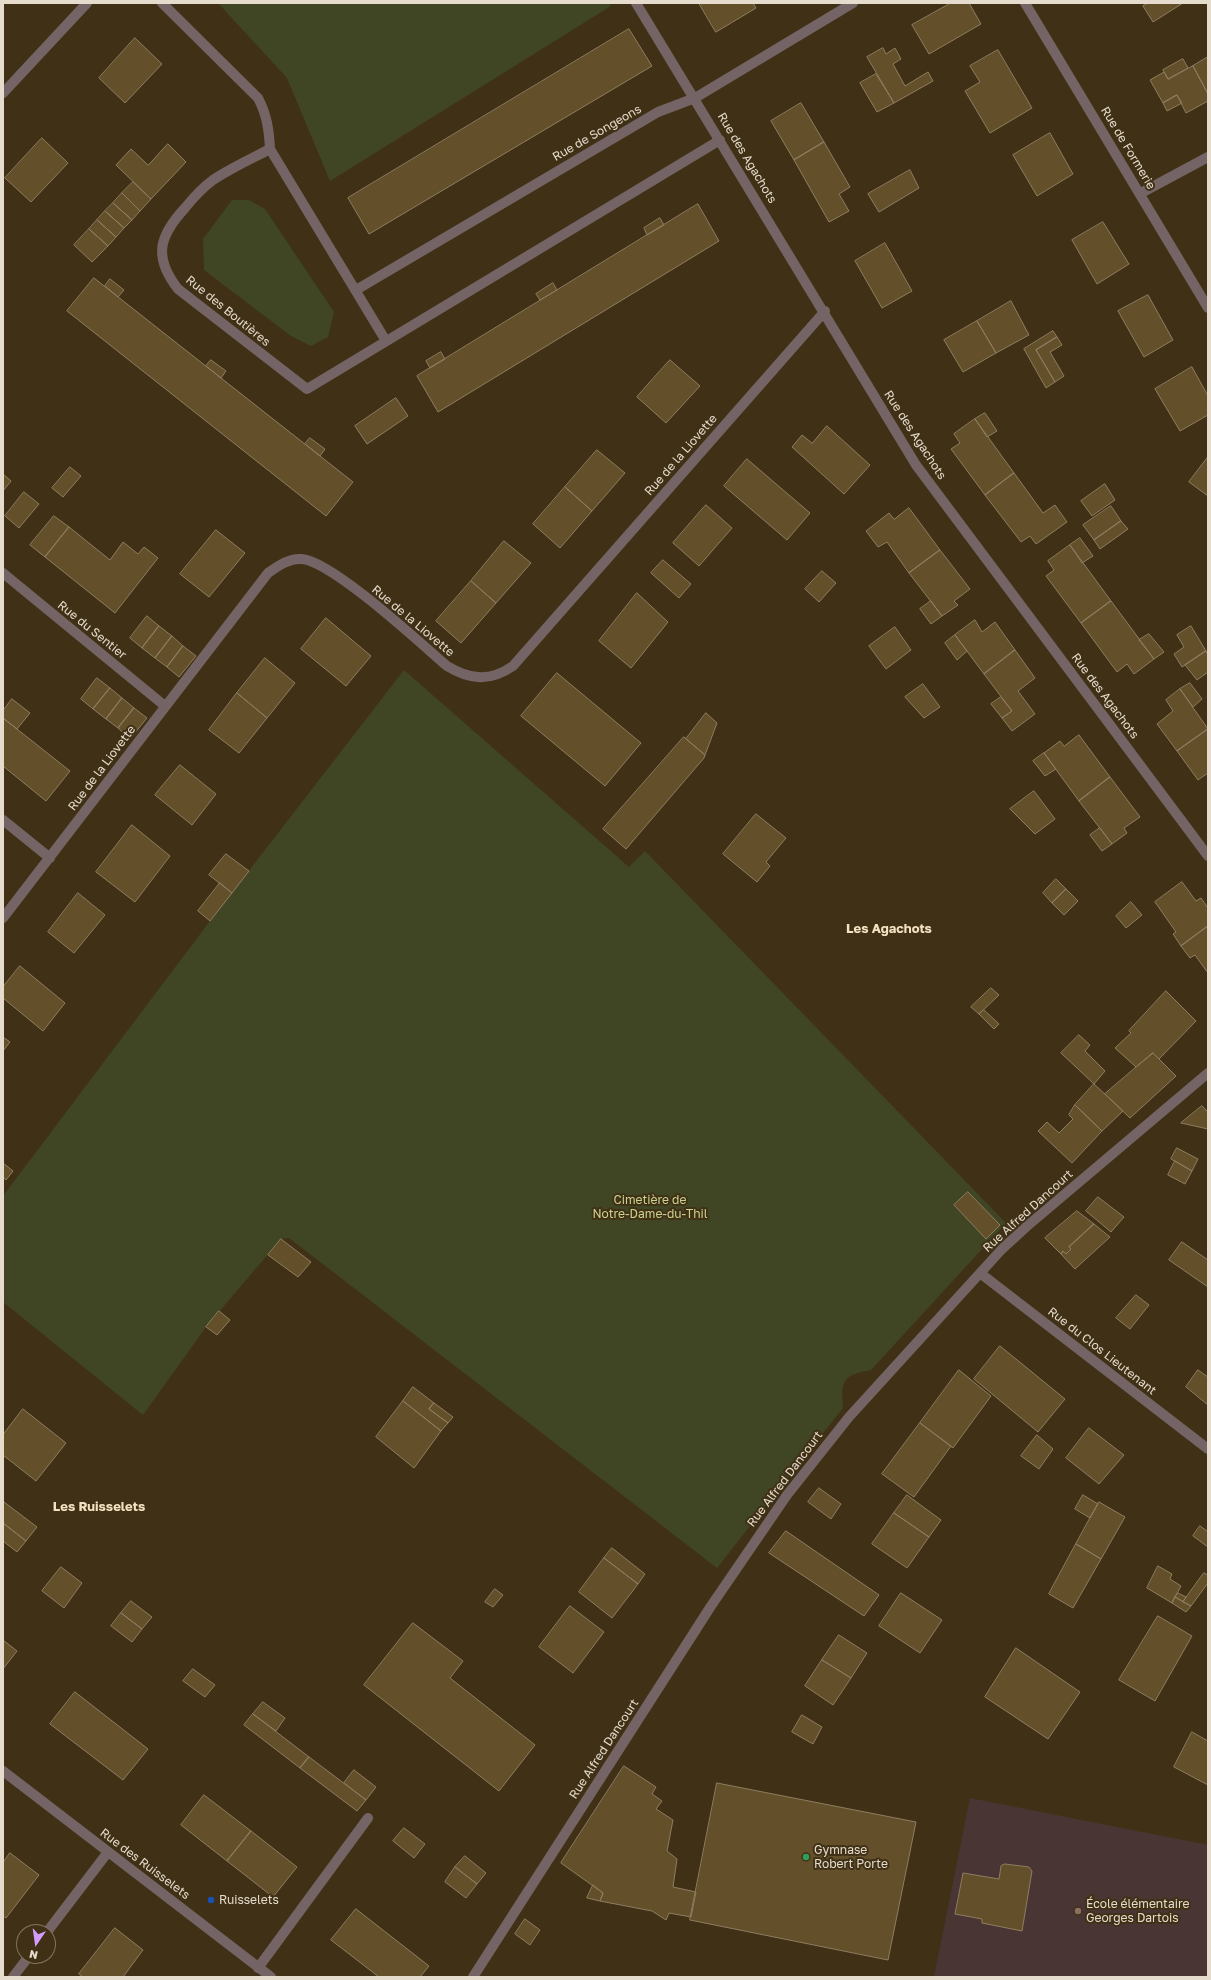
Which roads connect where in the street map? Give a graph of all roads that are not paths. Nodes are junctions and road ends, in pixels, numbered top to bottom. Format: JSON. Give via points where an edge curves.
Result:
{"nodes":[{"id":1,"x":87,"y":3,"type":"edge"},
{"id":2,"x":162,"y":3,"type":"edge"},
{"id":3,"x":636,"y":3,"type":"edge"},
{"id":4,"x":853,"y":3,"type":"edge"},
{"id":5,"x":1025,"y":3,"type":"edge"},
{"id":6,"x":3,"y":93,"type":"edge"},
{"id":7,"x":694,"y":98,"type":"junction"},
{"id":8,"x":720,"y":140,"type":"junction"},
{"id":9,"x":270,"y":148,"type":"junction"},
{"id":10,"x":1208,"y":157,"type":"edge"},
{"id":11,"x":1141,"y":193,"type":"junction"},
{"id":12,"x":356,"y":290,"type":"junction"},
{"id":13,"x":1208,"y":308,"type":"edge"},
{"id":14,"x":824,"y":311,"type":"junction"},
{"id":15,"x":386,"y":341,"type":"junction"},
{"id":16,"x":3,"y":573,"type":"edge"},
{"id":17,"x":165,"y":706,"type":"junction"},
{"id":18,"x":3,"y":820,"type":"edge"},
{"id":19,"x":1208,"y":856,"type":"edge"},
{"id":20,"x":50,"y":858,"type":"junction"},
{"id":21,"x":3,"y":918,"type":"edge"},
{"id":22,"x":1208,"y":1073,"type":"edge"},
{"id":23,"x":980,"y":1273,"type":"junction"},
{"id":24,"x":1208,"y":1449,"type":"edge"},
{"id":25,"x":3,"y":1771,"type":"edge"},
{"id":26,"x":368,"y":1818,"type":"dead end"},
{"id":27,"x":108,"y":1852,"type":"junction"},
{"id":28,"x":53,"y":1924,"type":"edge"},
{"id":29,"x":23,"y":1964,"type":"edge"},
{"id":30,"x":258,"y":1968,"type":"junction"},
{"id":31,"x":13,"y":1977,"type":"edge"},
{"id":32,"x":271,"y":1977,"type":"edge"},
{"id":33,"x":473,"y":1977,"type":"edge"}],
"edges":[{"from":1,"to":6,"type":"street"},
{"from":2,"to":9,"type":"street","via":[[258,98],[265,110]]},
{"from":3,"to":7,"type":"street","name":"Rue des Agachots"},
{"from":4,"to":7,"type":"street","name":"Rue de Songeons"},
{"from":5,"to":11,"type":"street","name":"Rue de Formerie"},
{"from":7,"to":8,"type":"street","name":"Rue des Agachots"},
{"from":7,"to":12,"type":"street","name":"Rue de Songeons","via":[[658,112]]},
{"from":8,"to":14,"type":"street","name":"Rue des Agachots"},
{"from":8,"to":15,"type":"street"},
{"from":9,"to":12,"type":"street"},
{"from":9,"to":15,"type":"street","name":"Rue des Boutières","via":[[213,180],[170,225],[163,240],[162,254],[169,278],[178,289],[307,389]]},
{"from":10,"to":11,"type":"street"},
{"from":11,"to":13,"type":"street","name":"Rue de Formerie"},
{"from":12,"to":15,"type":"street"},
{"from":14,"to":17,"type":"street","name":"Rue de la Liovette","via":[[513,666],[503,673],[492,677],[458,673],[334,573],[302,559],[291,560],[268,573]]},
{"from":14,"to":19,"type":"street","name":"Rue des Agachots","via":[[916,465]]},
{"from":16,"to":17,"type":"street","name":"Rue du Sentier"},
{"from":17,"to":20,"type":"street","name":"Rue de la Liovette"},
{"from":18,"to":20,"type":"street"},
{"from":20,"to":21,"type":"street","name":"Rue de la Liovette"},
{"from":22,"to":23,"type":"street","name":"Rue Alfred Dancourt","via":[[1026,1227]]},
{"from":23,"to":24,"type":"street","name":"Rue du Clos Lieutenant"},
{"from":23,"to":33,"type":"street","name":"Rue Alfred Dancourt","via":[[849,1417],[787,1495],[723,1587]]},
{"from":25,"to":27,"type":"street","name":"Rue des Ruisselets"},
{"from":26,"to":30,"type":"street"},
{"from":27,"to":28,"type":"street"},
{"from":27,"to":30,"type":"street","name":"Rue des Ruisselets"},
{"from":29,"to":31,"type":"street"},
{"from":30,"to":32,"type":"street","name":"Rue des Ruisselets"}]}
